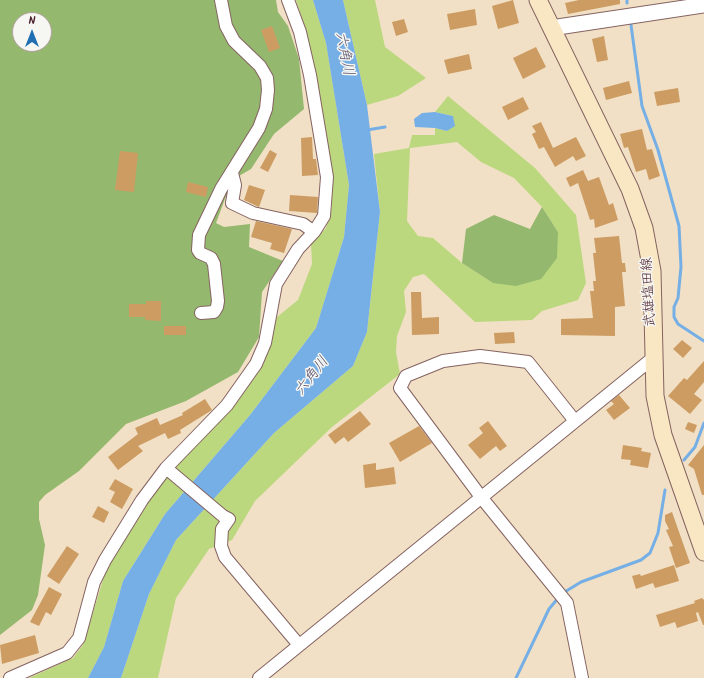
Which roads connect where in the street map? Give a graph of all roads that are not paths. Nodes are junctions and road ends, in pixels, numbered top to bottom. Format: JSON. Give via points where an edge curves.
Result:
{"nodes":[{"id":1,"x":221,"y":0,"type":"edge"},
{"id":2,"x":288,"y":0,"type":"edge"},
{"id":3,"x":538,"y":0,"type":"edge"},
{"id":4,"x":704,"y":5,"type":"edge"},
{"id":5,"x":551,"y":28,"type":"junction"},
{"id":6,"x":232,"y":173,"type":"junction"},
{"id":7,"x":314,"y":232,"type":"junction"},
{"id":8,"x":201,"y":313,"type":"dead end"},
{"id":9,"x":653,"y":358,"type":"junction"},
{"id":10,"x":576,"y":421,"type":"junction"},
{"id":11,"x":168,"y":470,"type":"junction"},
{"id":12,"x":481,"y":497,"type":"junction"},
{"id":13,"x":701,"y":535,"type":"edge"},
{"id":14,"x":704,"y":552,"type":"edge"},
{"id":15,"x":299,"y":645,"type":"junction"},
{"id":16,"x":10,"y":678,"type":"edge"},
{"id":17,"x":259,"y":678,"type":"edge"},
{"id":18,"x":582,"y":678,"type":"edge"}],
"edges":[{"from":1,"to":6,"type":"street","via":[[226,26],[234,41],[260,66],[267,78],[266,109],[259,128]]},
{"from":2,"to":7,"type":"street","via":[[300,32],[310,74],[327,177],[324,216]]},
{"from":3,"to":5,"type":"main road","name":"武雄塩田線"},
{"from":4,"to":5,"type":"street"},
{"from":5,"to":9,"type":"main road","name":"武雄塩田線","via":[[630,189],[644,228],[652,271]]},
{"from":6,"to":7,"type":"street","via":[[235,185],[232,203],[253,213],[303,224]]},
{"from":6,"to":8,"type":"street","via":[[199,235],[198,250],[211,258],[214,264],[218,301],[218,307],[214,312]]},
{"from":7,"to":11,"type":"street","via":[[298,249],[276,284],[265,343],[256,364],[226,404]]},
{"from":9,"to":10,"type":"street"},
{"from":9,"to":13,"type":"main road","name":"武雄塩田線","via":[[655,396],[663,435]]},
{"from":10,"to":12,"type":"street"},
{"from":10,"to":12,"type":"street","via":[[528,362],[480,356],[443,361],[406,376],[400,388]]},
{"from":11,"to":15,"type":"street","via":[[229,519],[222,529],[221,546],[226,557]]},
{"from":11,"to":16,"type":"street","via":[[142,500],[105,560],[94,582],[79,638],[67,653]]},
{"from":12,"to":15,"type":"street"},
{"from":12,"to":18,"type":"street","via":[[567,602]]},
{"from":13,"to":14,"type":"main road","name":"武雄塩田線"},
{"from":15,"to":17,"type":"street"}]}
